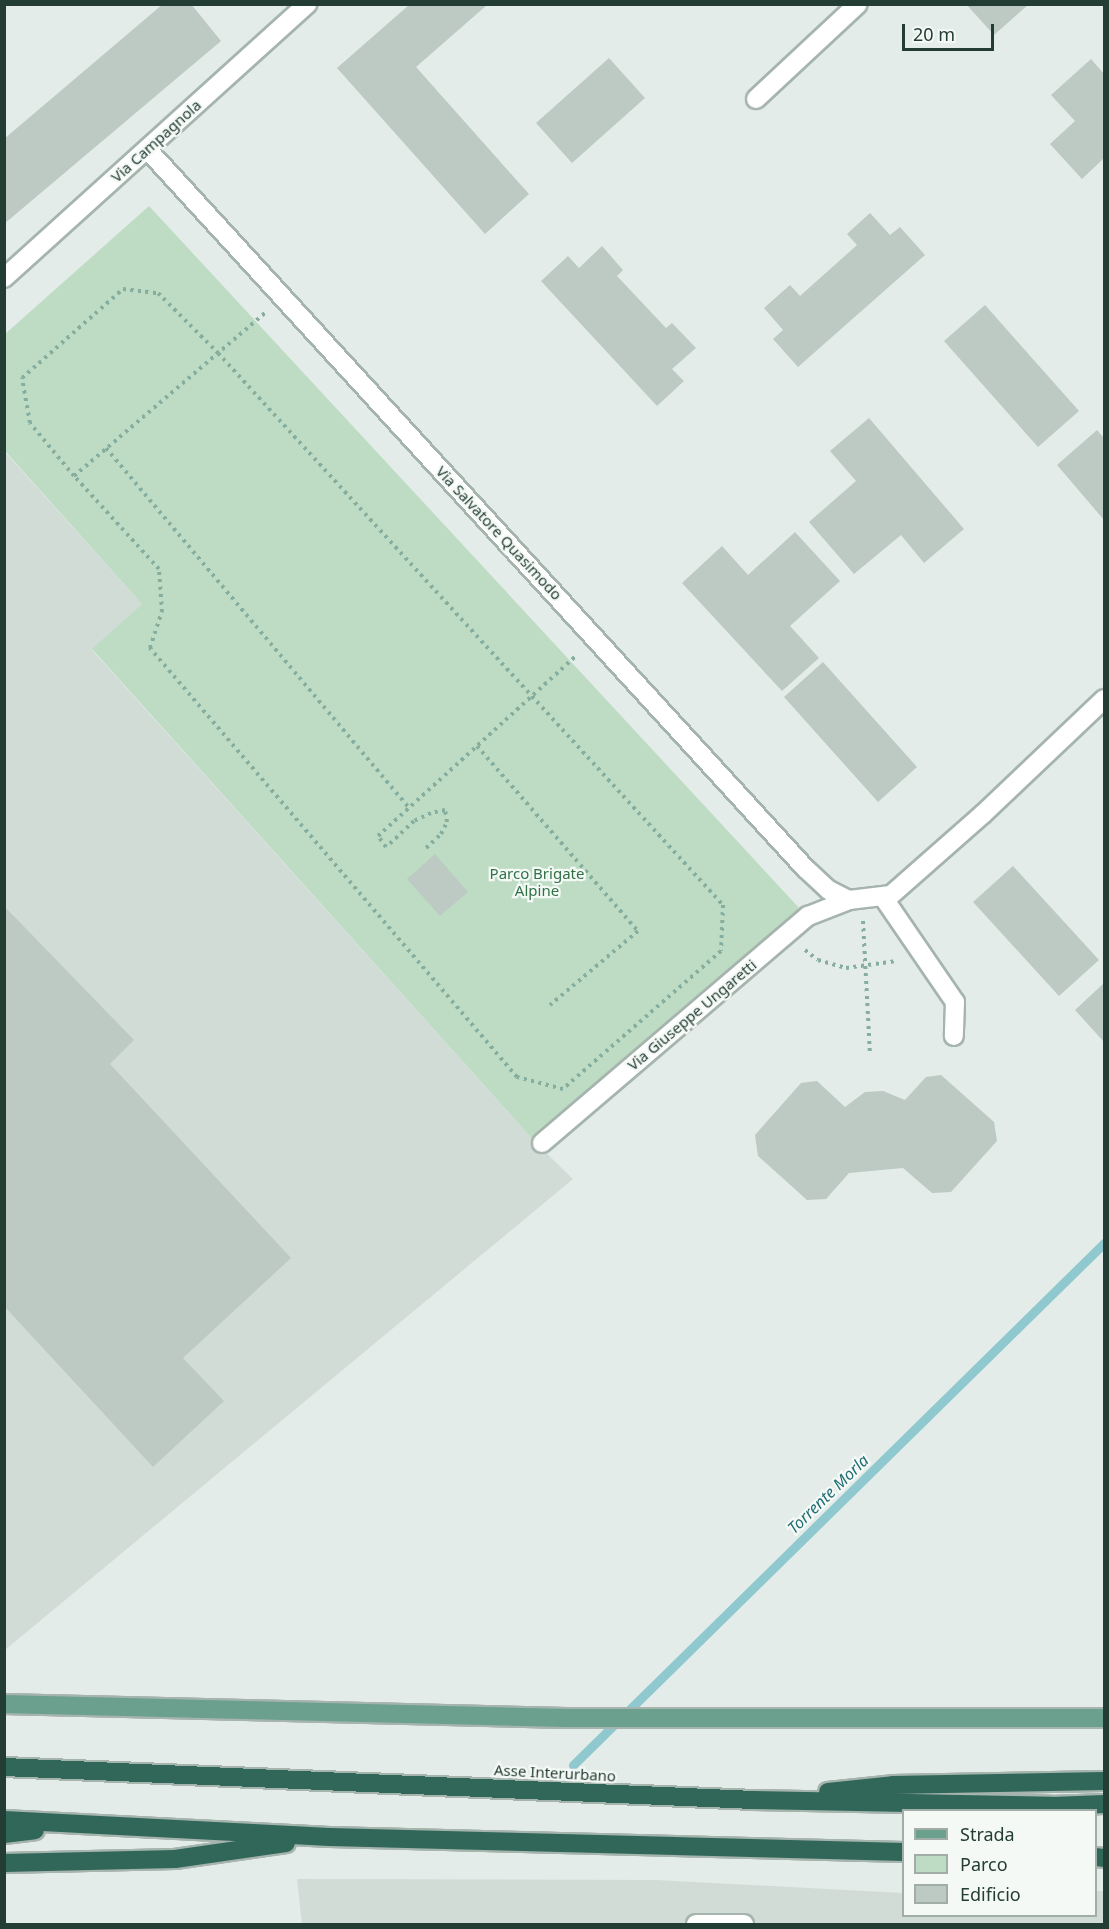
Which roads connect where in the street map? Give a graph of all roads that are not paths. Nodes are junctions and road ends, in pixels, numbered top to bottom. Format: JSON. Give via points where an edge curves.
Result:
{"nodes":[{"id":1,"x":307,"y":4,"type":"edge"},
{"id":2,"x":858,"y":4,"type":"edge"},
{"id":3,"x":756,"y":99,"type":"dead end"},
{"id":4,"x":147,"y":149,"type":"junction"},
{"id":5,"x":4,"y":278,"type":"edge"},
{"id":6,"x":1104,"y":699,"type":"edge"},
{"id":7,"x":883,"y":897,"type":"junction"},
{"id":8,"x":856,"y":900,"type":"junction"},
{"id":9,"x":954,"y":1036,"type":"dead end"},
{"id":10,"x":542,"y":1143,"type":"dead end"},
{"id":11,"x":4,"y":1704,"type":"edge"},
{"id":12,"x":1104,"y":1718,"type":"edge"},
{"id":13,"x":4,"y":1767,"type":"edge"},
{"id":14,"x":1104,"y":1781,"type":"edge"},
{"id":15,"x":753,"y":1800,"type":"junction"},
{"id":16,"x":1104,"y":1804,"type":"edge"},
{"id":17,"x":4,"y":1820,"type":"edge"},
{"id":18,"x":70,"y":1826,"type":"junction"},
{"id":19,"x":4,"y":1834,"type":"edge"},
{"id":20,"x":330,"y":1837,"type":"junction"},
{"id":21,"x":902,"y":1852,"type":"edge"},
{"id":22,"x":4,"y":1863,"type":"edge"},
{"id":23,"x":696,"y":1924,"type":"edge"},
{"id":24,"x":744,"y":1924,"type":"edge"}],
"edges":[{"from":1,"to":4,"type":"street","name":"Via Campagnola"},
{"from":2,"to":3,"type":"street"},
{"from":4,"to":5,"type":"street","name":"Via Campagnola"},
{"from":4,"to":8,"type":"street","name":"Via Salvatore Quasimodo","via":[[805,868],[829,890]]},
{"from":6,"to":7,"type":"street","name":"Via Giuseppe Ungaretti","via":[[983,814],[891,895]]},
{"from":7,"to":8,"type":"street","name":"Via Giuseppe Ungaretti"},
{"from":7,"to":9,"type":"street","via":[[955,1002]]},
{"from":8,"to":10,"type":"street","name":"Via Giuseppe Ungaretti","via":[[807,916]]},
{"from":11,"to":12,"type":"main road","via":[[566,1719]]},
{"from":13,"to":15,"type":"highway","name":"Asse Interurbano"},
{"from":14,"to":15,"type":"highway","via":[[893,1785]]},
{"from":15,"to":16,"type":"highway","name":"Asse Interurbano"},
{"from":17,"to":18,"type":"highway"},
{"from":18,"to":19,"type":"highway"},
{"from":18,"to":20,"type":"highway"},
{"from":20,"to":21,"type":"highway"},
{"from":20,"to":22,"type":"highway","via":[[175,1859]]},
{"from":23,"to":24,"type":"street"}]}
